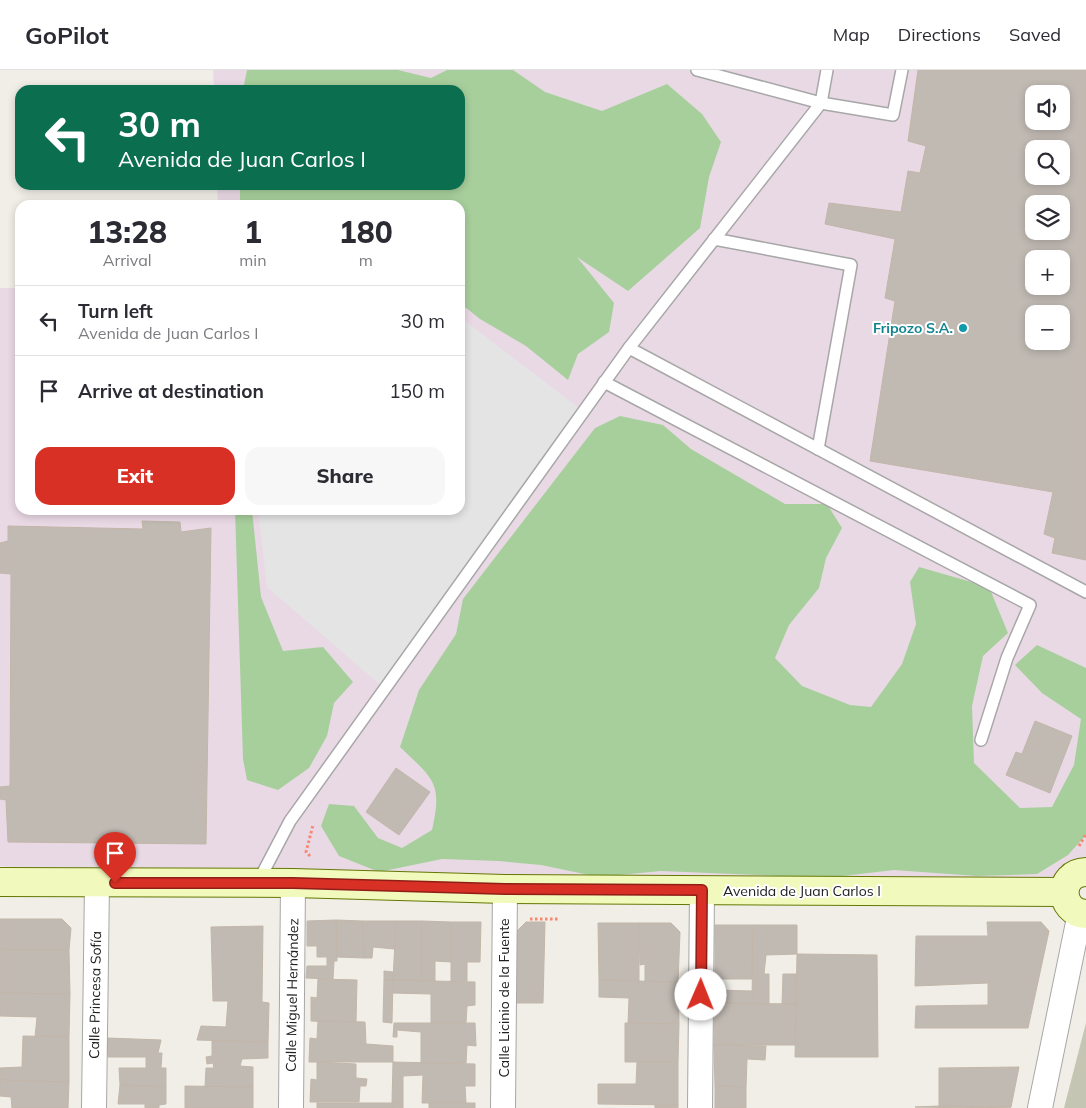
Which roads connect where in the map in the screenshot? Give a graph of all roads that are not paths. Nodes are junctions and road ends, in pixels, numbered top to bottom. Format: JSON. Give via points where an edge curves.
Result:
{"nodes":[{"id":1,"x":697,"y":70,"type":"edge"},
{"id":2,"x":827,"y":70,"type":"edge"},
{"id":3,"x":902,"y":70,"type":"edge"},
{"id":4,"x":821,"y":103,"type":"junction"},
{"id":5,"x":714,"y":239,"type":"junction"},
{"id":6,"x":629,"y":348,"type":"junction"},
{"id":7,"x":604,"y":382,"type":"junction"},
{"id":8,"x":818,"y":449,"type":"junction"},
{"id":9,"x":1086,"y":592,"type":"edge"},
{"id":10,"x":981,"y":740,"type":"dead end"},
{"id":11,"x":1086,"y":872,"type":"edge"},
{"id":12,"x":0,"y":882,"type":"edge"},
{"id":13,"x":97,"y":883,"type":"junction"},
{"id":14,"x":293,"y":883,"type":"junction"},
{"id":15,"x":257,"y":884,"type":"junction"},
{"id":16,"x":505,"y":889,"type":"junction"},
{"id":17,"x":702,"y":890,"type":"junction"},
{"id":18,"x":1064,"y":892,"type":"junction"},
{"id":19,"x":1083,"y":913,"type":"edge"},
{"id":20,"x":94,"y":1108,"type":"edge"},
{"id":21,"x":291,"y":1108,"type":"edge"},
{"id":22,"x":503,"y":1108,"type":"edge"},
{"id":23,"x":700,"y":1108,"type":"edge"},
{"id":24,"x":1040,"y":1108,"type":"edge"}],
"edges":[{"from":1,"to":4,"type":"lane"},
{"from":2,"to":4,"type":"lane"},
{"from":3,"to":4,"type":"lane","via":[[893,115]]},
{"from":4,"to":5,"type":"lane"},
{"from":5,"to":6,"type":"lane"},
{"from":5,"to":8,"type":"lane","via":[[851,265]]},
{"from":6,"to":7,"type":"lane"},
{"from":6,"to":8,"type":"lane"},
{"from":7,"to":10,"type":"lane","via":[[1030,605],[1007,658]]},
{"from":7,"to":15,"type":"lane","via":[[290,821]]},
{"from":8,"to":9,"type":"lane"},
{"from":11,"to":18,"type":"street","via":[[1073,875]]},
{"from":12,"to":13,"type":"street","name":"Avenida de Juan Carlos I"},
{"from":13,"to":15,"type":"street","name":"Avenida de Juan Carlos I"},
{"from":13,"to":20,"type":"street","name":"Calle Princesa Sofía"},
{"from":14,"to":15,"type":"street","name":"Avenida de Juan Carlos I"},
{"from":14,"to":16,"type":"street","name":"Avenida de Juan Carlos I"},
{"from":14,"to":21,"type":"street","name":"Calle Miguel Hernández"},
{"from":16,"to":17,"type":"street","name":"Avenida de Juan Carlos I"},
{"from":16,"to":22,"type":"street","name":"Calle Licinio de la Fuente"},
{"from":17,"to":18,"type":"street","name":"Avenida de Juan Carlos I"},
{"from":17,"to":23,"type":"street"},
{"from":18,"to":19,"type":"street","via":[[1066,903]]},
{"from":19,"to":24,"type":"street"}]}
